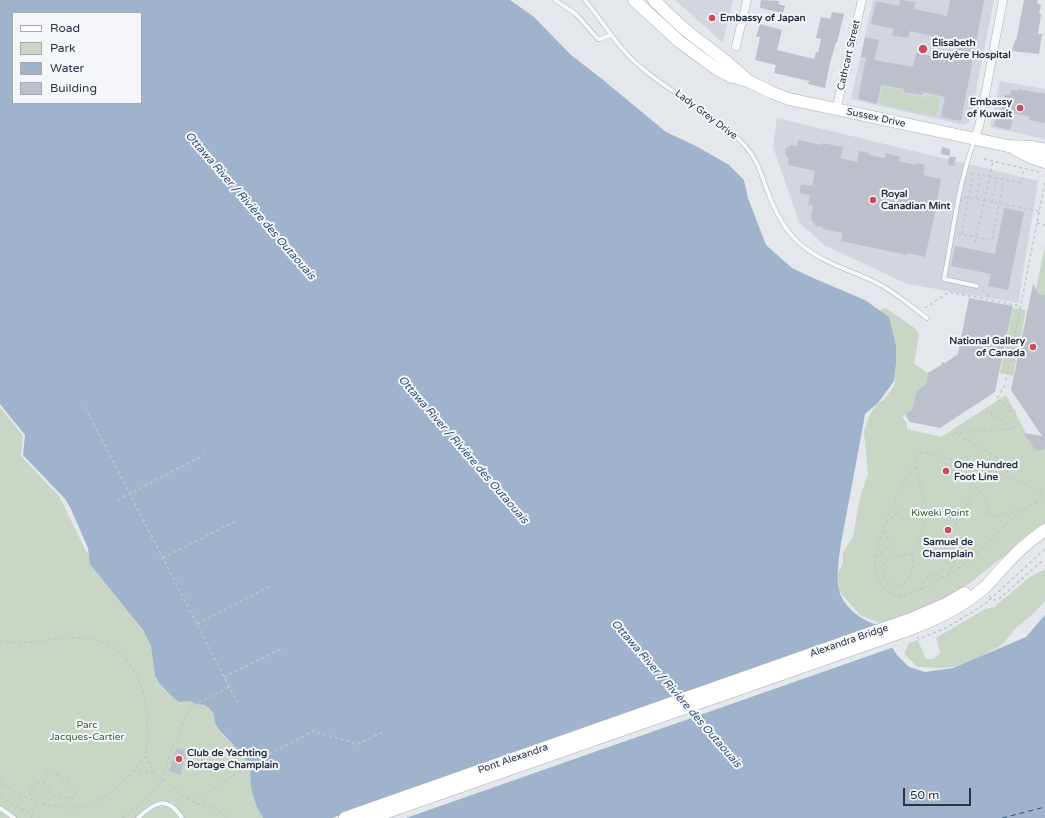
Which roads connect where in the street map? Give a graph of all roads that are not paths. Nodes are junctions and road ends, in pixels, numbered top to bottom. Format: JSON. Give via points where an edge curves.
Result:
{"nodes":[{"id":1,"x":555,"y":0,"type":"edge"},
{"id":2,"x":585,"y":0,"type":"edge"},
{"id":3,"x":634,"y":0,"type":"edge"},
{"id":4,"x":654,"y":0,"type":"edge"},
{"id":5,"x":747,"y":0,"type":"edge"},
{"id":6,"x":862,"y":0,"type":"edge"},
{"id":7,"x":1003,"y":0,"type":"edge"},
{"id":8,"x":611,"y":35,"type":"junction"},
{"id":9,"x":736,"y":46,"type":"dead end"},
{"id":10,"x":748,"y":81,"type":"junction"},
{"id":11,"x":836,"y":110,"type":"junction"},
{"id":12,"x":974,"y":139,"type":"junction"},
{"id":13,"x":1008,"y":146,"type":"junction"},
{"id":14,"x":1045,"y":150,"type":"edge"},
{"id":15,"x":1045,"y":162,"type":"edge"},
{"id":16,"x":977,"y":286,"type":"road end"},
{"id":17,"x":927,"y":318,"type":"dead end"},
{"id":18,"x":1045,"y":530,"type":"edge"},
{"id":19,"x":912,"y":624,"type":"junction"},
{"id":20,"x":681,"y":700,"type":"joint"},
{"id":21,"x":0,"y":808,"type":"edge"},
{"id":22,"x":14,"y":818,"type":"edge"},
{"id":23,"x":138,"y":818,"type":"edge"},
{"id":24,"x":182,"y":818,"type":"edge"},
{"id":25,"x":345,"y":818,"type":"edge"},
{"id":26,"x":370,"y":818,"type":"edge"}],
"edges":[{"from":1,"to":8,"type":"lane","via":[[576,14],[598,38]]},
{"from":2,"to":8,"type":"lane","name":"Lady Grey Drive"},
{"from":3,"to":10,"type":"main road","name":"Sussex Drive","via":[[718,70]]},
{"from":4,"to":10,"type":"main road","name":"Sussex Drive"},
{"from":5,"to":9,"type":"street"},
{"from":6,"to":11,"type":"street","name":"Cathcart Street"},
{"from":7,"to":12,"type":"street","via":[[979,127]]},
{"from":8,"to":17,"type":"lane","name":"Lady Grey Drive","via":[[641,68],[719,122],[743,144],[758,164],[780,220],[798,242],[819,258],[883,286]]},
{"from":10,"to":11,"type":"main road","name":"Sussex Drive","via":[[788,99]]},
{"from":11,"to":12,"type":"main road","name":"Sussex Drive"},
{"from":12,"to":13,"type":"main road","name":"Sussex Drive"},
{"from":12,"to":16,"type":"lane","via":[[965,171],[944,279]]},
{"from":13,"to":14,"type":"main road","name":"Sussex Drive"},
{"from":13,"to":15,"type":"main road","name":"Sussex Drive"},
{"from":18,"to":19,"type":"main road","name":"Alexandra Bridge","via":[[1007,562],[954,600]]},
{"from":19,"to":20,"type":"main road","name":"Alexandra Bridge"},
{"from":19,"to":26,"type":"main road"},
{"from":20,"to":25,"type":"main road","name":"Pont Alexandra"},
{"from":21,"to":22,"type":"lane"},
{"from":23,"to":24,"type":"lane","via":[[151,806],[160,803],[176,809]]}]}
